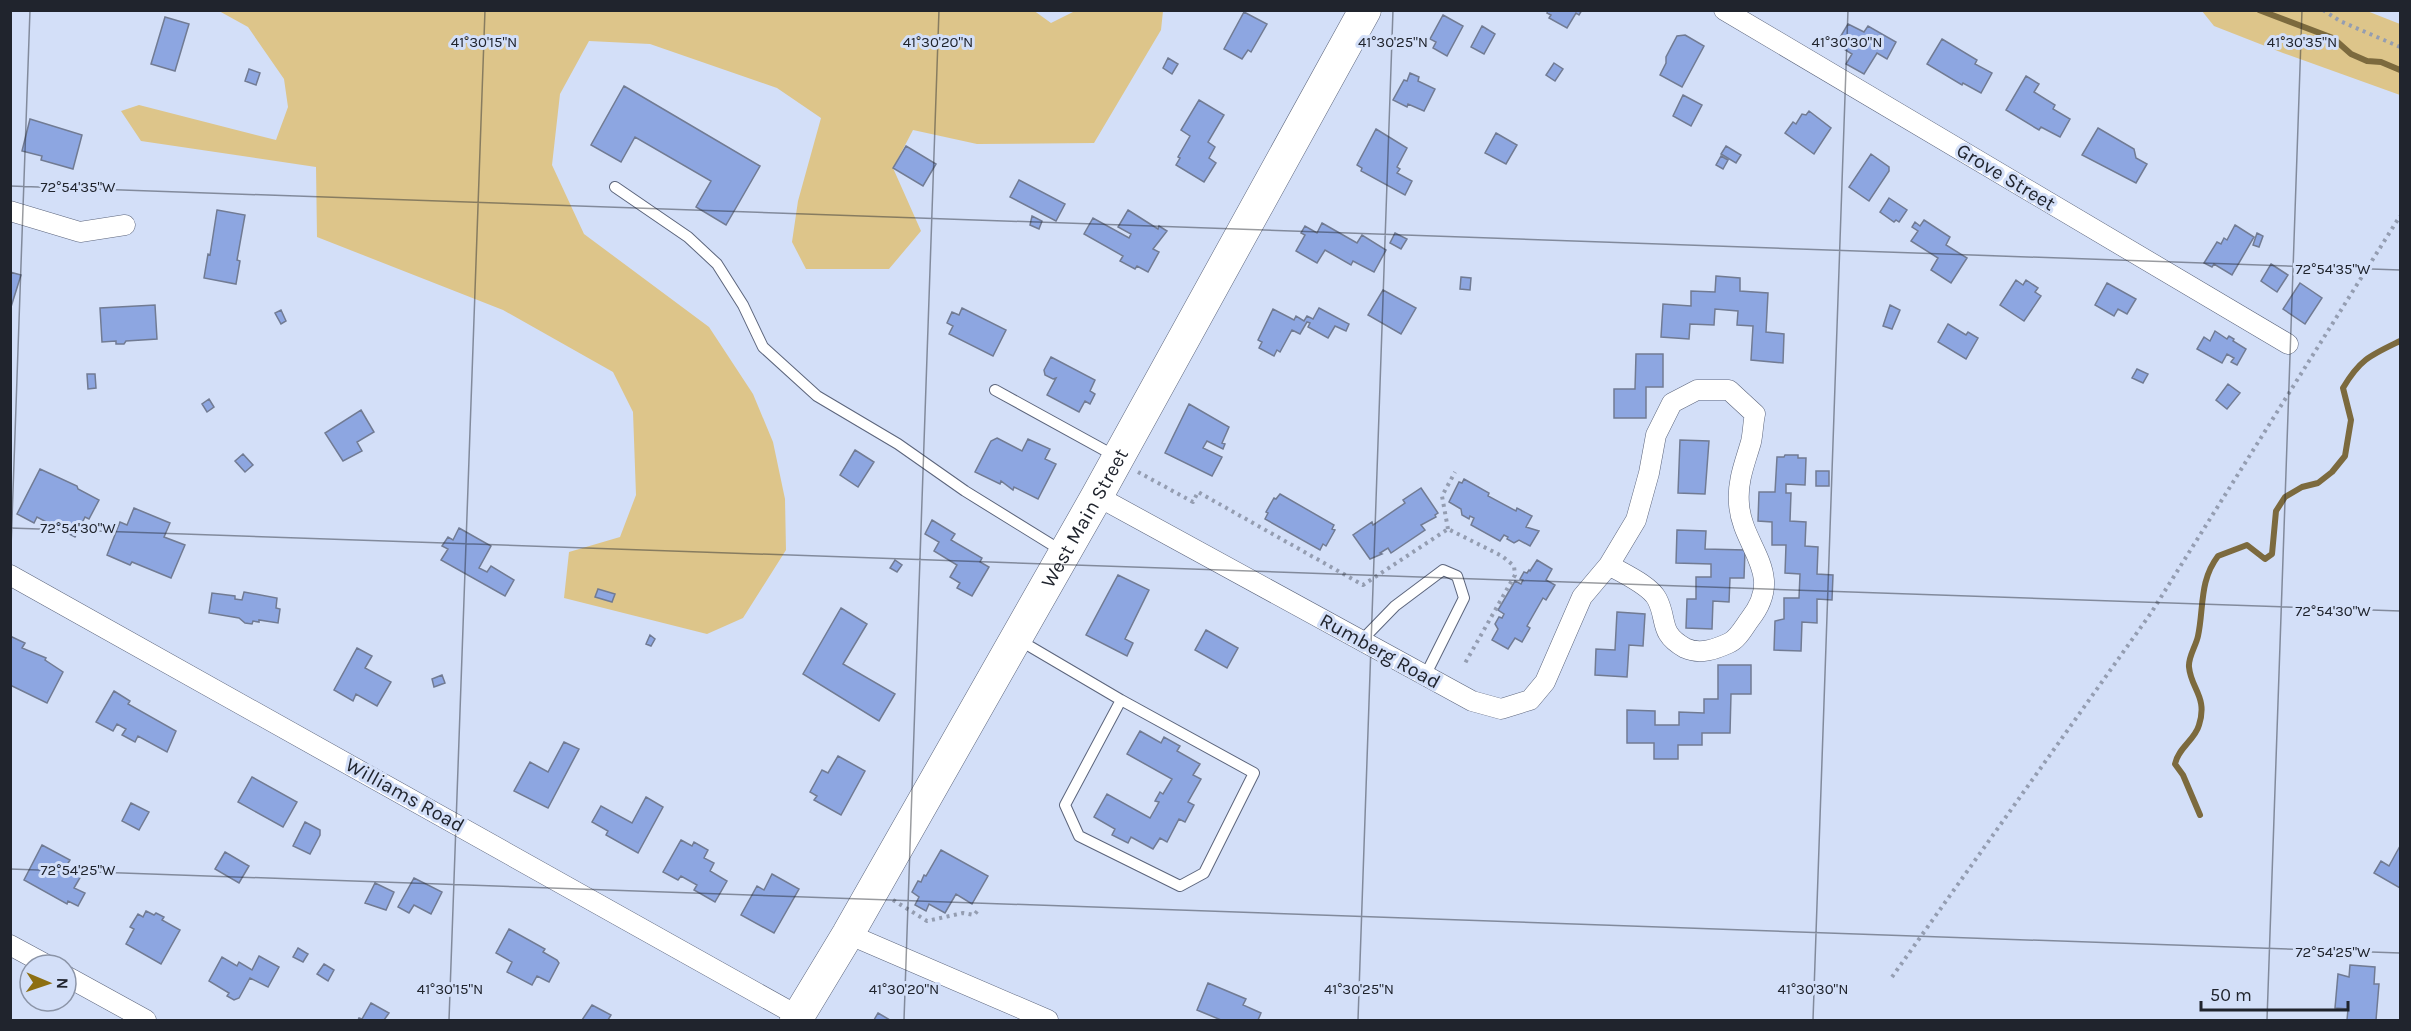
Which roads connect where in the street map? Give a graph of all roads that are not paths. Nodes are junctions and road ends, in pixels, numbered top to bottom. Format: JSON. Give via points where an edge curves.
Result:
{"nodes":[{"id":1,"x":1365,"y":10,"type":"edge"},
{"id":2,"x":1724,"y":10,"type":"edge"},
{"id":3,"x":615,"y":187,"type":"dead end"},
{"id":4,"x":10,"y":211,"type":"edge"},
{"id":5,"x":125,"y":225,"type":"dead end"},
{"id":6,"x":2288,"y":344,"type":"dead end"},
{"id":7,"x":995,"y":390,"type":"dead end"},
{"id":8,"x":1128,"y":465,"type":"junction"},
{"id":9,"x":1097,"y":496,"type":"junction"},
{"id":10,"x":1065,"y":552,"type":"junction"},
{"id":11,"x":1609,"y":565,"type":"junction"},
{"id":12,"x":10,"y":575,"type":"edge"},
{"id":13,"x":1016,"y":638,"type":"junction"},
{"id":14,"x":1361,"y":640,"type":"junction"},
{"id":15,"x":1425,"y":676,"type":"junction"},
{"id":16,"x":1121,"y":700,"type":"junction"},
{"id":17,"x":848,"y":934,"type":"junction"},
{"id":18,"x":10,"y":945,"type":"edge"},
{"id":19,"x":25,"y":953,"type":"edge"},
{"id":20,"x":78,"y":983,"type":"edge"},
{"id":21,"x":797,"y":1018,"type":"edge"},
{"id":22,"x":146,"y":1020,"type":"edge"},
{"id":23,"x":1048,"y":1020,"type":"edge"}],
"edges":[{"from":1,"to":8,"type":"main road","name":"West Main Street"},
{"from":2,"to":6,"type":"street","name":"Grove Street"},
{"from":3,"to":10,"type":"lane","via":[[688,237],[717,264],[763,347],[817,396]]},
{"from":4,"to":5,"type":"street","via":[[80,232]]},
{"from":7,"to":8,"type":"lane"},
{"from":8,"to":9,"type":"main road","name":"West Main Street"},
{"from":9,"to":10,"type":"main road","name":"West Main Street"},
{"from":9,"to":14,"type":"street","name":"Rumberg Road"},
{"from":10,"to":13,"type":"main road","name":"West Main Street"},
{"from":11,"to":11,"type":"street","name":"Rumberg Road","via":[[1636,520],[1656,435],[1672,403],[1697,390],[1728,390],[1755,414],[1740,476],[1738,505],[1763,568],[1764,590],[1756,611],[1733,641],[1711,651],[1688,649],[1669,636],[1657,597]]},
{"from":11,"to":15,"type":"street","name":"Rumberg Road","via":[[1582,597],[1545,682],[1530,700],[1501,709],[1472,702]]},
{"from":12,"to":21,"type":"street","name":"Williams Road"},
{"from":13,"to":16,"type":"lane"},
{"from":13,"to":17,"type":"main road","name":"West Main Street"},
{"from":14,"to":15,"type":"street","name":"Rumberg Road"},
{"from":14,"to":15,"type":"lane","via":[[1395,606],[1443,570],[1457,576],[1464,598]]},
{"from":16,"to":16,"type":"lane","via":[[1254,773],[1204,873],[1180,886],[1079,836],[1065,805]]},
{"from":17,"to":21,"type":"main road","name":"West Main Street"},
{"from":17,"to":23,"type":"street"},
{"from":18,"to":19,"type":"street"},
{"from":20,"to":22,"type":"street"}]}
